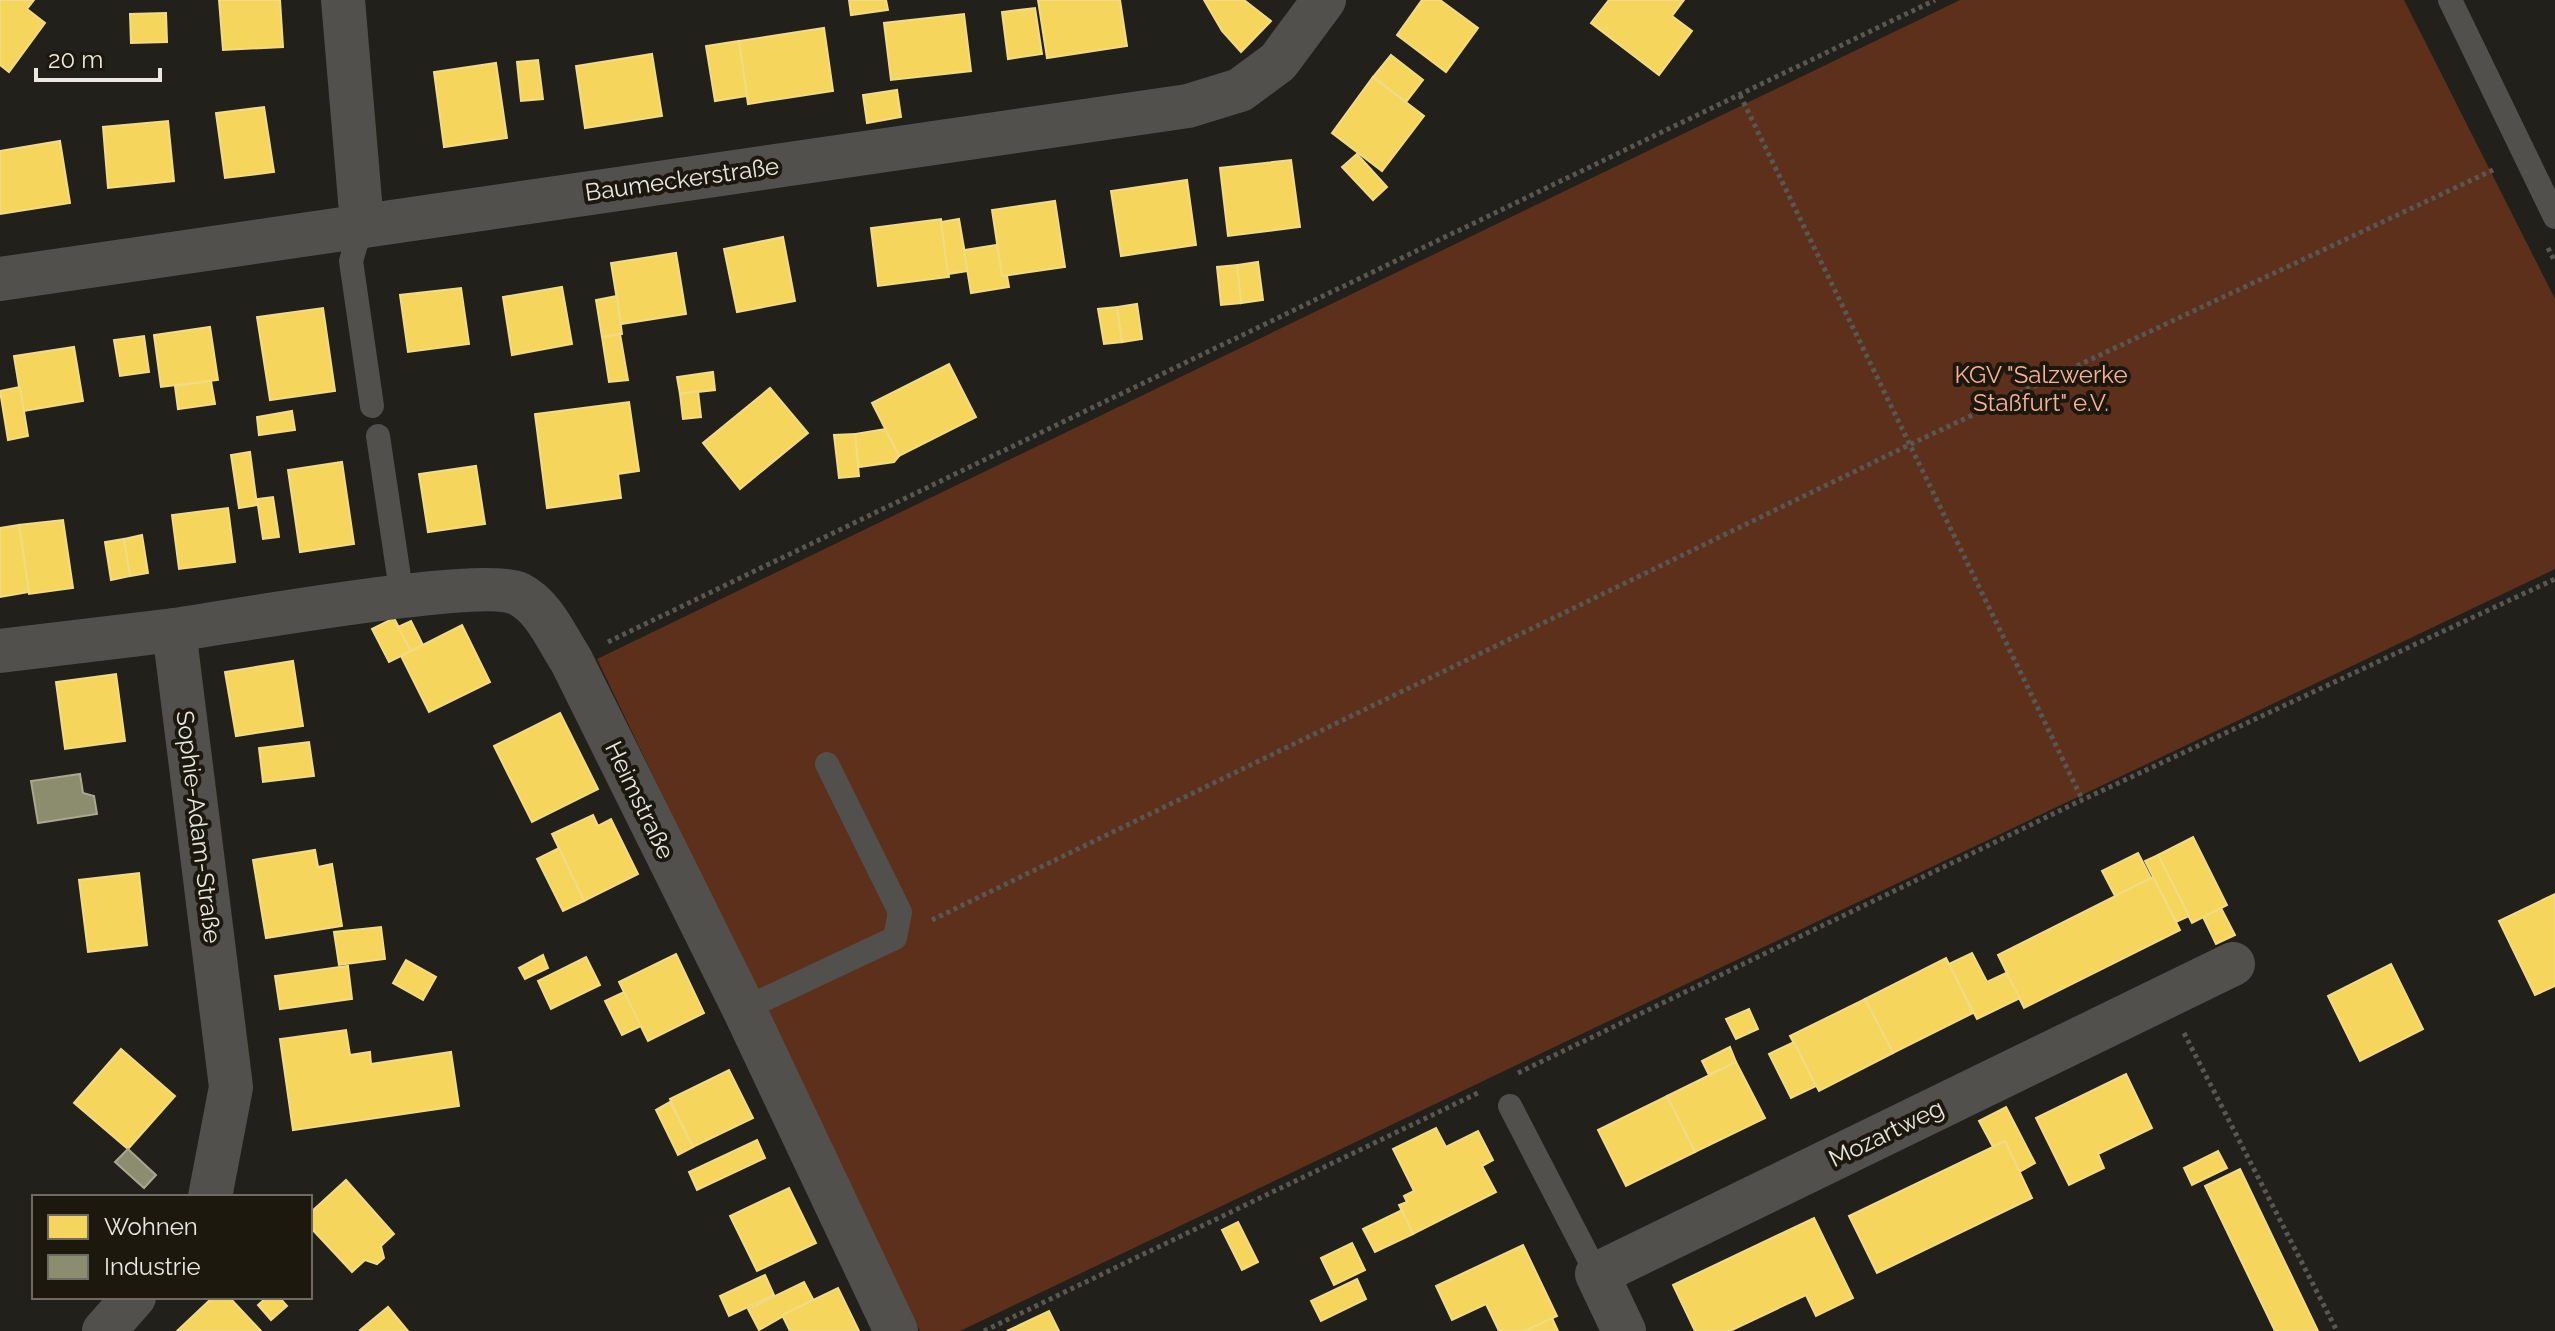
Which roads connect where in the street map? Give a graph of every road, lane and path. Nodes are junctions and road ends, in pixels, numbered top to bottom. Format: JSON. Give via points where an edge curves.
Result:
{"nodes":[{"id":1,"x":343,"y":0,"type":"edge"},
{"id":2,"x":1324,"y":0,"type":"edge"},
{"id":3,"x":1935,"y":0,"type":"edge"},
{"id":4,"x":2450,"y":0,"type":"edge"},
{"id":5,"x":1740,"y":95,"type":"junction"},
{"id":6,"x":2525,"y":155,"type":"junction"},
{"id":7,"x":2555,"y":217,"type":"edge"},
{"id":8,"x":362,"y":224,"type":"junction"},
{"id":9,"x":0,"y":279,"type":"edge"},
{"id":10,"x":372,"y":406,"type":"dead end"},
{"id":11,"x":378,"y":436,"type":"dead end"},
{"id":12,"x":1911,"y":444,"type":"junction"},
{"id":13,"x":2555,"y":579,"type":"edge"},
{"id":14,"x":402,"y":597,"type":"junction"},
{"id":15,"x":174,"y":630,"type":"junction"},
{"id":16,"x":0,"y":651,"type":"edge"},
{"id":17,"x":571,"y":660,"type":"junction"},
{"id":18,"x":827,"y":764,"type":"dead end"},
{"id":19,"x":2082,"y":800,"type":"junction"},
{"id":20,"x":895,"y":938,"type":"junction"},
{"id":21,"x":2233,"y":964,"type":"dead end"},
{"id":22,"x":2166,"y":997,"type":"junction"},
{"id":23,"x":744,"y":1009,"type":"junction"},
{"id":24,"x":1512,"y":1076,"type":"dead end"},
{"id":25,"x":1484,"y":1090,"type":"dead end"},
{"id":26,"x":1510,"y":1106,"type":"dead end"},
{"id":27,"x":210,"y":1195,"type":"edge"},
{"id":28,"x":1597,"y":1274,"type":"junction"},
{"id":29,"x":896,"y":1331,"type":"edge"},
{"id":30,"x":984,"y":1331,"type":"edge"},
{"id":31,"x":1624,"y":1331,"type":"edge"},
{"id":32,"x":2337,"y":1331,"type":"edge"}],
"edges":[{"from":1,"to":8,"type":"street"},
{"from":2,"to":8,"type":"street","name":"Baumeckerstraße","via":[[1278,62],[1240,90],[1188,106]]},
{"from":3,"to":5,"type":"path"},
{"from":4,"to":6,"type":"lane"},
{"from":5,"to":12,"type":"path"},
{"from":5,"to":17,"type":"path"},
{"from":6,"to":7,"type":"lane"},
{"from":6,"to":12,"type":"path"},
{"from":8,"to":9,"type":"street","name":"Baumeckerstraße"},
{"from":8,"to":10,"type":"lane","via":[[351,261]]},
{"from":11,"to":14,"type":"lane"},
{"from":12,"to":19,"type":"path"},
{"from":12,"to":20,"type":"path"},
{"from":13,"to":19,"type":"path"},
{"from":14,"to":15,"type":"street","name":"Heimstraße"},
{"from":14,"to":17,"type":"street","name":"Heimstraße","via":[[516,592],[538,608]]},
{"from":15,"to":16,"type":"street"},
{"from":15,"to":27,"type":"street","name":"Sophie-Adam-Straße","via":[[231,1087]]},
{"from":17,"to":23,"type":"street","name":"Heimstraße"},
{"from":18,"to":20,"type":"lane","via":[[900,912]]},
{"from":19,"to":24,"type":"path"},
{"from":20,"to":23,"type":"lane"},
{"from":21,"to":22,"type":"street","name":"Mozartweg"},
{"from":22,"to":28,"type":"street","name":"Mozartweg"},
{"from":22,"to":32,"type":"path"},
{"from":23,"to":29,"type":"street","name":"Heimstraße"},
{"from":25,"to":30,"type":"path"},
{"from":26,"to":28,"type":"lane"},
{"from":28,"to":31,"type":"street"}]}
